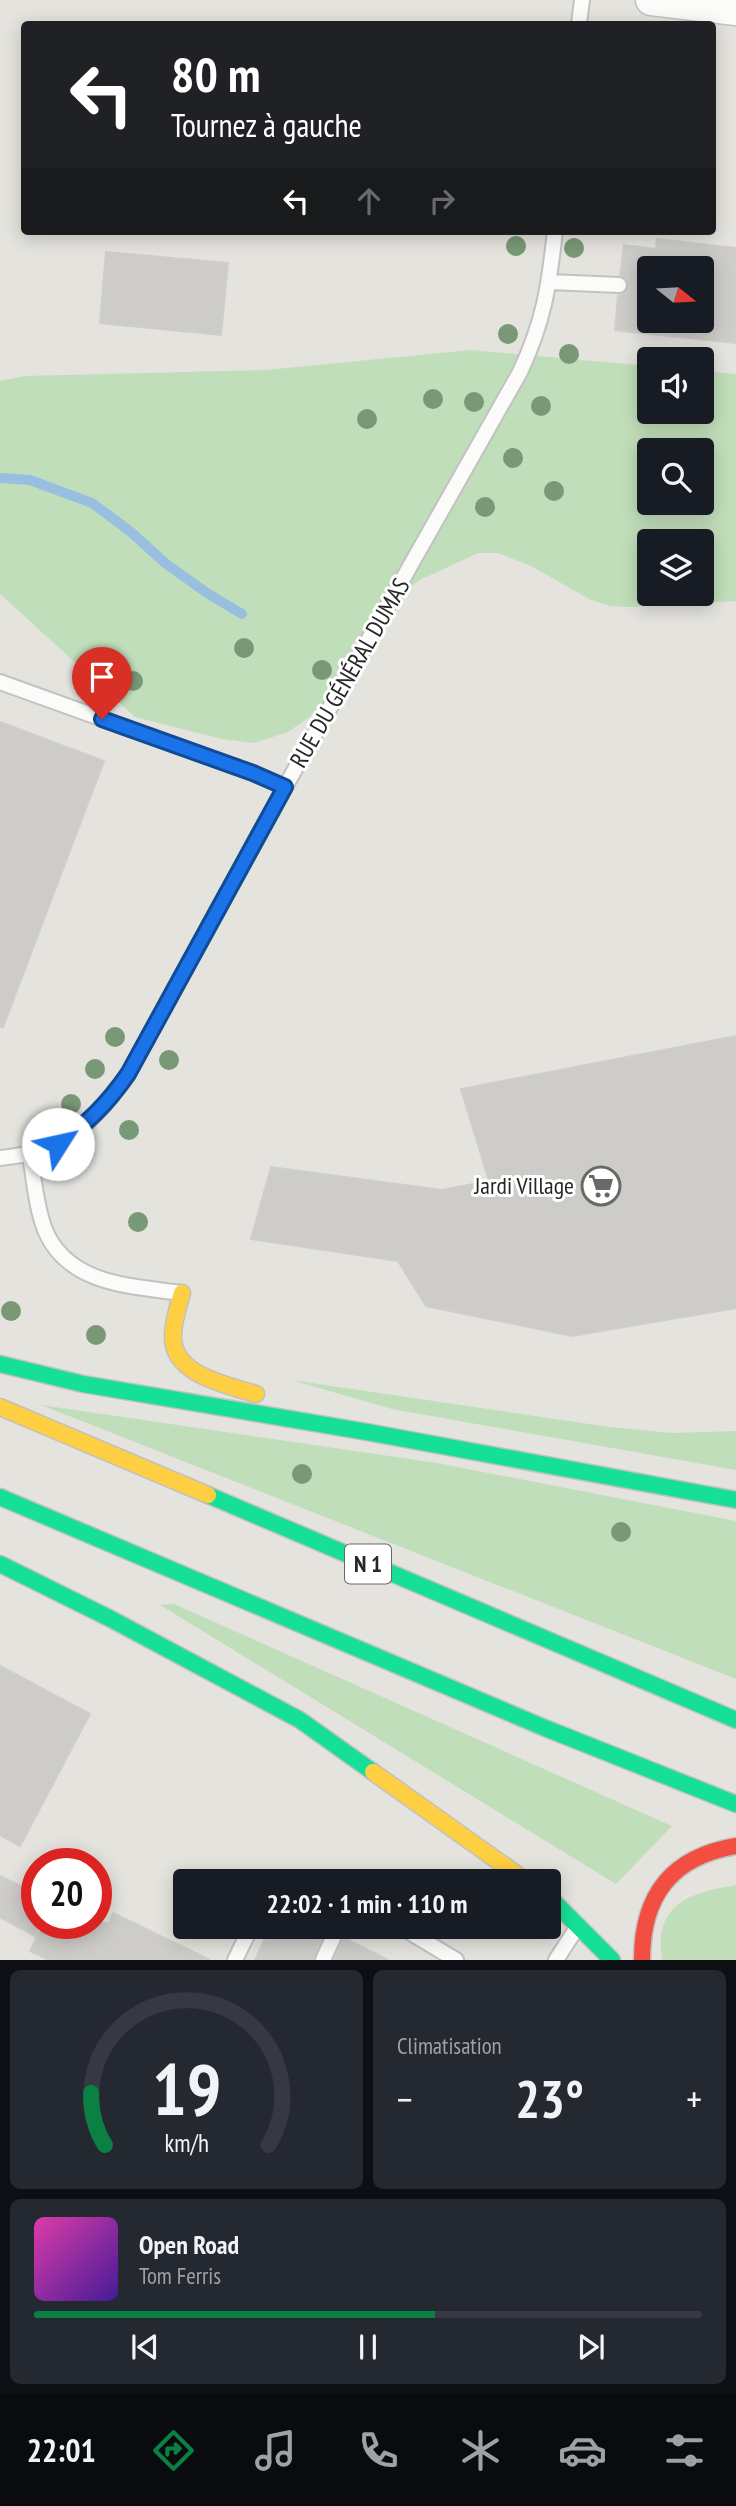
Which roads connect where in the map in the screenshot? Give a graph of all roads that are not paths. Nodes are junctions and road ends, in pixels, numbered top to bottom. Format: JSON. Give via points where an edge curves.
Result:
{"nodes":[{"id":1,"x":582,"y":0,"type":"edge"},
{"id":2,"x":651,"y":0,"type":"edge"},
{"id":3,"x":736,"y":10,"type":"edge"},
{"id":4,"x":579,"y":21,"type":"edge"},
{"id":5,"x":555,"y":235,"type":"edge"},
{"id":6,"x":550,"y":282,"type":"junction"},
{"id":7,"x":620,"y":285,"type":"dead end"},
{"id":8,"x":0,"y":682,"type":"edge"},
{"id":9,"x":285,"y":787,"type":"junction"},
{"id":10,"x":30,"y":1155,"type":"junction"},
{"id":11,"x":0,"y":1158,"type":"edge"},
{"id":12,"x":182,"y":1293,"type":"joint"},
{"id":13,"x":0,"y":1364,"type":"edge"},
{"id":14,"x":0,"y":1407,"type":"edge"},
{"id":15,"x":367,"y":1432,"type":"junction"},
{"id":16,"x":0,"y":1497,"type":"edge"},
{"id":17,"x":736,"y":1500,"type":"edge"},
{"id":18,"x":0,"y":1564,"type":"edge"},
{"id":19,"x":736,"y":1720,"type":"edge"},
{"id":20,"x":736,"y":1804,"type":"edge"},
{"id":21,"x":736,"y":1846,"type":"edge"},
{"id":22,"x":509,"y":1869,"type":"edge"},
{"id":23,"x":561,"y":1909,"type":"edge"},
{"id":24,"x":578,"y":1925,"type":"junction"},
{"id":25,"x":245,"y":1939,"type":"edge"},
{"id":26,"x":333,"y":1939,"type":"edge"},
{"id":27,"x":421,"y":1939,"type":"edge"},
{"id":28,"x":235,"y":1960,"type":"edge"},
{"id":29,"x":323,"y":1960,"type":"edge"},
{"id":30,"x":456,"y":1960,"type":"edge"},
{"id":31,"x":556,"y":1960,"type":"edge"},
{"id":32,"x":612,"y":1960,"type":"edge"},
{"id":33,"x":642,"y":1960,"type":"edge"}],
"edges":[{"from":1,"to":4,"type":"lane"},
{"from":2,"to":3,"type":"street"},
{"from":5,"to":6,"type":"lane","name":"RUE DU GÉNÉRAL DUMAS"},
{"from":6,"to":7,"type":"lane"},
{"from":6,"to":9,"type":"lane","name":"RUE DU GÉNÉRAL DUMAS","via":[[545,309],[520,372]]},
{"from":8,"to":9,"type":"lane"},
{"from":9,"to":10,"type":"lane","name":"RUE DU GÉNÉRAL DUMAS","via":[[128,1074],[86,1125],[58,1144]]},
{"from":10,"to":11,"type":"lane","name":"RUE DU GÉNÉRAL DUMAS"},
{"from":10,"to":12,"type":"lane","via":[[46,1230],[62,1255],[88,1274],[121,1286]]},
{"from":12,"to":15,"type":"highway","via":[[173,1342],[183,1363],[197,1374]]},
{"from":13,"to":15,"type":"highway","via":[[83,1384]]},
{"from":14,"to":19,"type":"highway","number":"N 1"},
{"from":15,"to":17,"type":"highway"},
{"from":16,"to":20,"type":"highway"},
{"from":18,"to":22,"type":"highway","via":[[300,1720]]},
{"from":21,"to":33,"type":"highway","via":[[706,1852],[664,1884],[646,1914]]},
{"from":23,"to":24,"type":"highway"},
{"from":24,"to":31,"type":"lane"},
{"from":24,"to":32,"type":"highway"},
{"from":25,"to":28,"type":"lane"},
{"from":26,"to":29,"type":"lane"},
{"from":27,"to":30,"type":"lane"}]}
